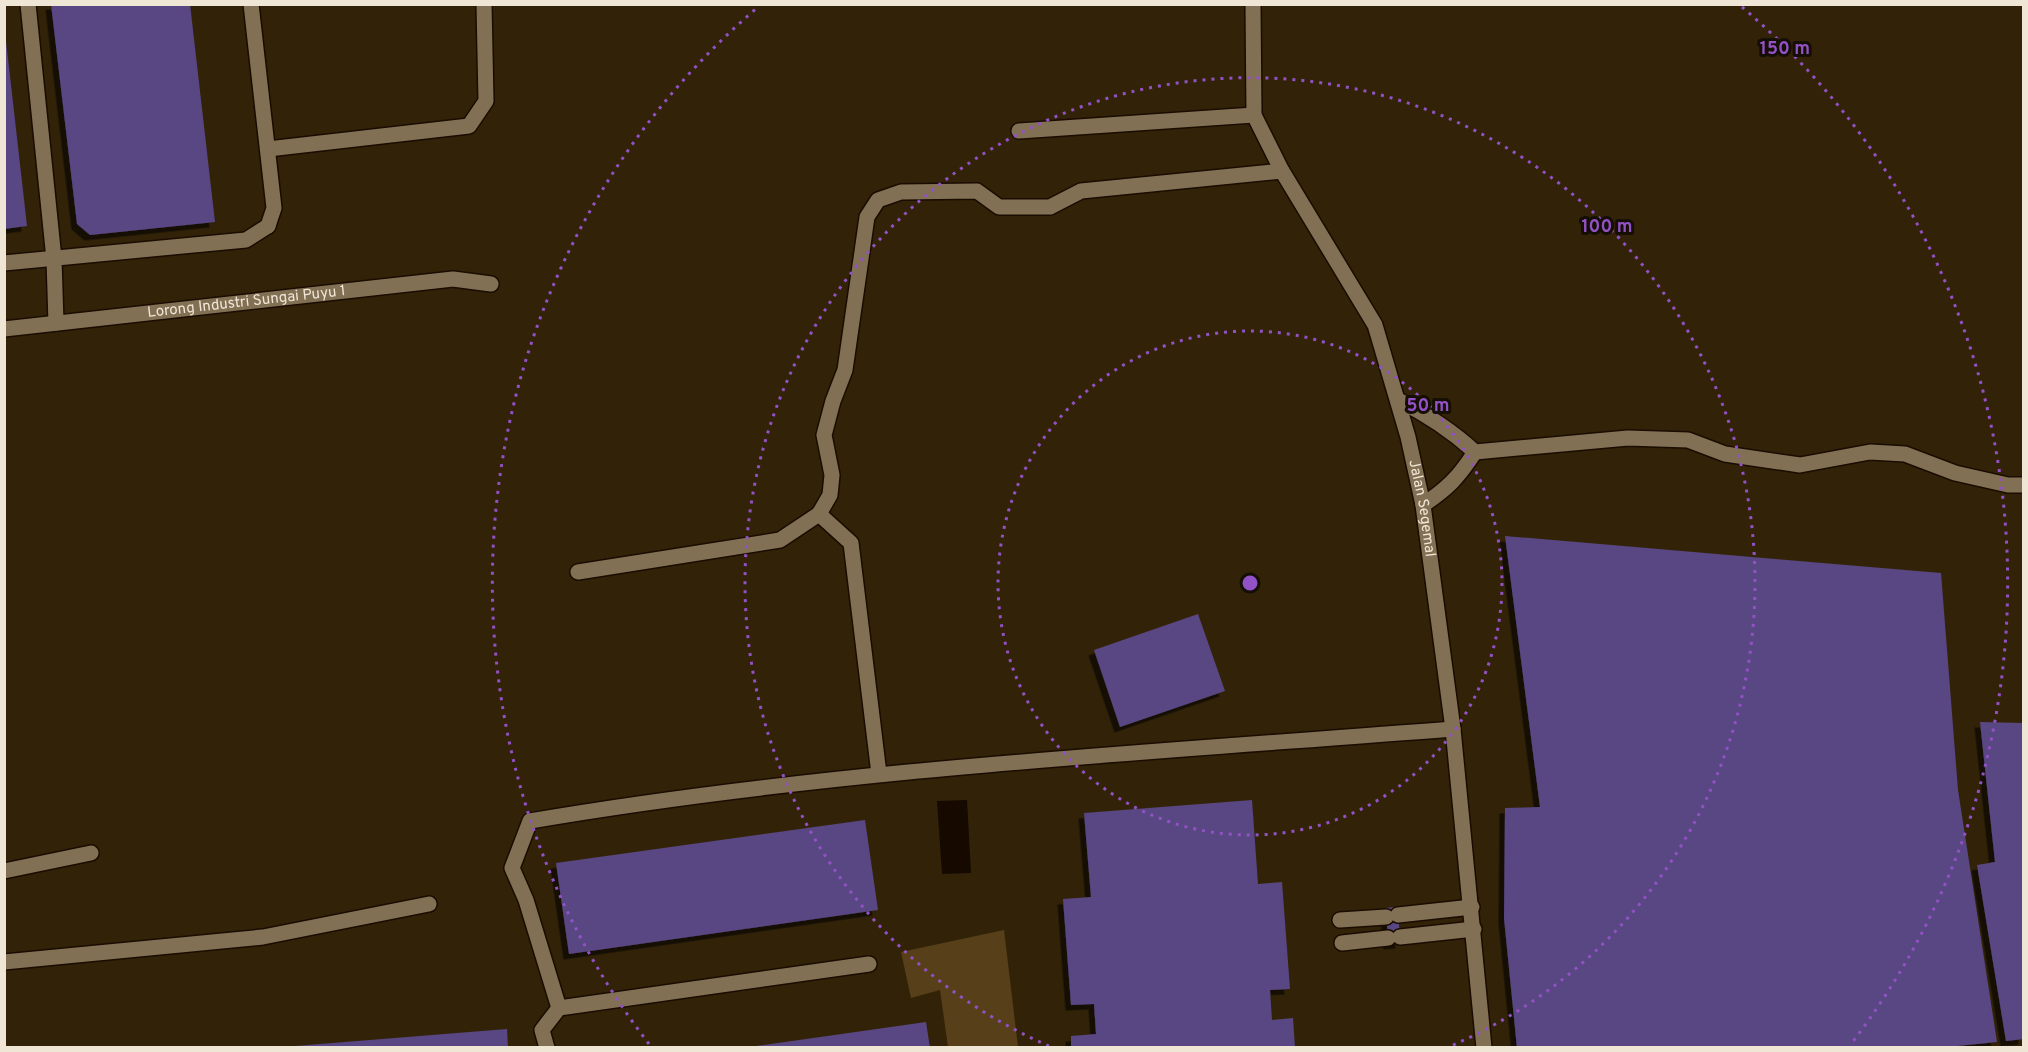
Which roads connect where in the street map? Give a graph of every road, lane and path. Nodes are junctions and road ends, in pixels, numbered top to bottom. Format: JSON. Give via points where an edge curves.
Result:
{"nodes":[{"id":1,"x":28,"y":4,"type":"edge"},
{"id":2,"x":251,"y":4,"type":"edge"},
{"id":3,"x":484,"y":4,"type":"edge"},
{"id":4,"x":1253,"y":4,"type":"edge"},
{"id":5,"x":1254,"y":115,"type":"junction"},
{"id":6,"x":1019,"y":131,"type":"dead end"},
{"id":7,"x":268,"y":149,"type":"junction"},
{"id":8,"x":1282,"y":171,"type":"junction"},
{"id":9,"x":54,"y":259,"type":"junction"},
{"id":10,"x":4,"y":263,"type":"edge"},
{"id":11,"x":490,"y":284,"type":"dead end"},
{"id":12,"x":56,"y":323,"type":"junction"},
{"id":13,"x":4,"y":328,"type":"edge"},
{"id":14,"x":1398,"y":400,"type":"junction"},
{"id":15,"x":1475,"y":452,"type":"junction"},
{"id":16,"x":2024,"y":485,"type":"edge"},
{"id":17,"x":1423,"y":505,"type":"junction"},
{"id":18,"x":819,"y":514,"type":"junction"},
{"id":19,"x":578,"y":572,"type":"dead end"},
{"id":20,"x":1453,"y":729,"type":"junction"},
{"id":21,"x":879,"y":774,"type":"junction"},
{"id":22,"x":92,"y":854,"type":"dead end"},
{"id":23,"x":4,"y":871,"type":"edge"},
{"id":24,"x":429,"y":904,"type":"dead end"},
{"id":25,"x":1472,"y":908,"type":"junction"},
{"id":26,"x":1340,"y":920,"type":"dead end"},
{"id":27,"x":1474,"y":929,"type":"junction"},
{"id":28,"x":1342,"y":943,"type":"dead end"},
{"id":29,"x":4,"y":962,"type":"edge"},
{"id":30,"x":869,"y":964,"type":"dead end"},
{"id":31,"x":559,"y":1008,"type":"junction"},
{"id":32,"x":547,"y":1047,"type":"edge"},
{"id":33,"x":1485,"y":1047,"type":"edge"}],
"edges":[{"from":1,"to":9,"type":"street"},
{"from":2,"to":7,"type":"street"},
{"from":3,"to":7,"type":"street","via":[[486,101],[469,126]]},
{"from":4,"to":5,"type":"street","name":"Jalan Segemal"},
{"from":5,"to":6,"type":"street"},
{"from":5,"to":8,"type":"street","name":"Jalan Segemal"},
{"from":7,"to":9,"type":"street","via":[[274,208],[268,226],[246,240]]},
{"from":8,"to":14,"type":"street","name":"Jalan Segemal","via":[[1375,325]]},
{"from":8,"to":18,"type":"street","via":[[1081,191],[1050,207],[999,207],[977,191],[901,192],[878,200],[867,218],[845,370],[824,435],[832,475],[830,495]]},
{"from":9,"to":10,"type":"street"},
{"from":9,"to":12,"type":"street"},
{"from":11,"to":12,"type":"street","name":"Lorong Industri Sungai Puyu 1","via":[[453,279]]},
{"from":12,"to":13,"type":"street","name":"Lorong Industri Sungai Puyu 1"},
{"from":14,"to":15,"type":"street","via":[[1423,412]]},
{"from":14,"to":17,"type":"street","name":"Jalan Segemal"},
{"from":15,"to":16,"type":"street","via":[[1628,438],[1688,440],[1725,454],[1800,465],[1870,452],[1905,454],[1955,473]]},
{"from":15,"to":17,"type":"street","via":[[1448,488]]},
{"from":17,"to":20,"type":"street","name":"Jalan Segemal"},
{"from":18,"to":19,"type":"street","via":[[780,540]]},
{"from":18,"to":21,"type":"street","via":[[851,543]]},
{"from":20,"to":21,"type":"street"},
{"from":20,"to":25,"type":"street","name":"Jalan Segemal"},
{"from":21,"to":31,"type":"street","via":[[632,803],[530,820],[512,868],[526,900]]},
{"from":22,"to":23,"type":"street"},
{"from":24,"to":29,"type":"street","via":[[263,937]]},
{"from":25,"to":26,"type":"street"},
{"from":25,"to":27,"type":"street","name":"Jalan Segemal"},
{"from":27,"to":28,"type":"street"},
{"from":27,"to":33,"type":"street","name":"Jalan Segemal"},
{"from":30,"to":31,"type":"street"},
{"from":31,"to":32,"type":"street","via":[[542,1030]]}]}
